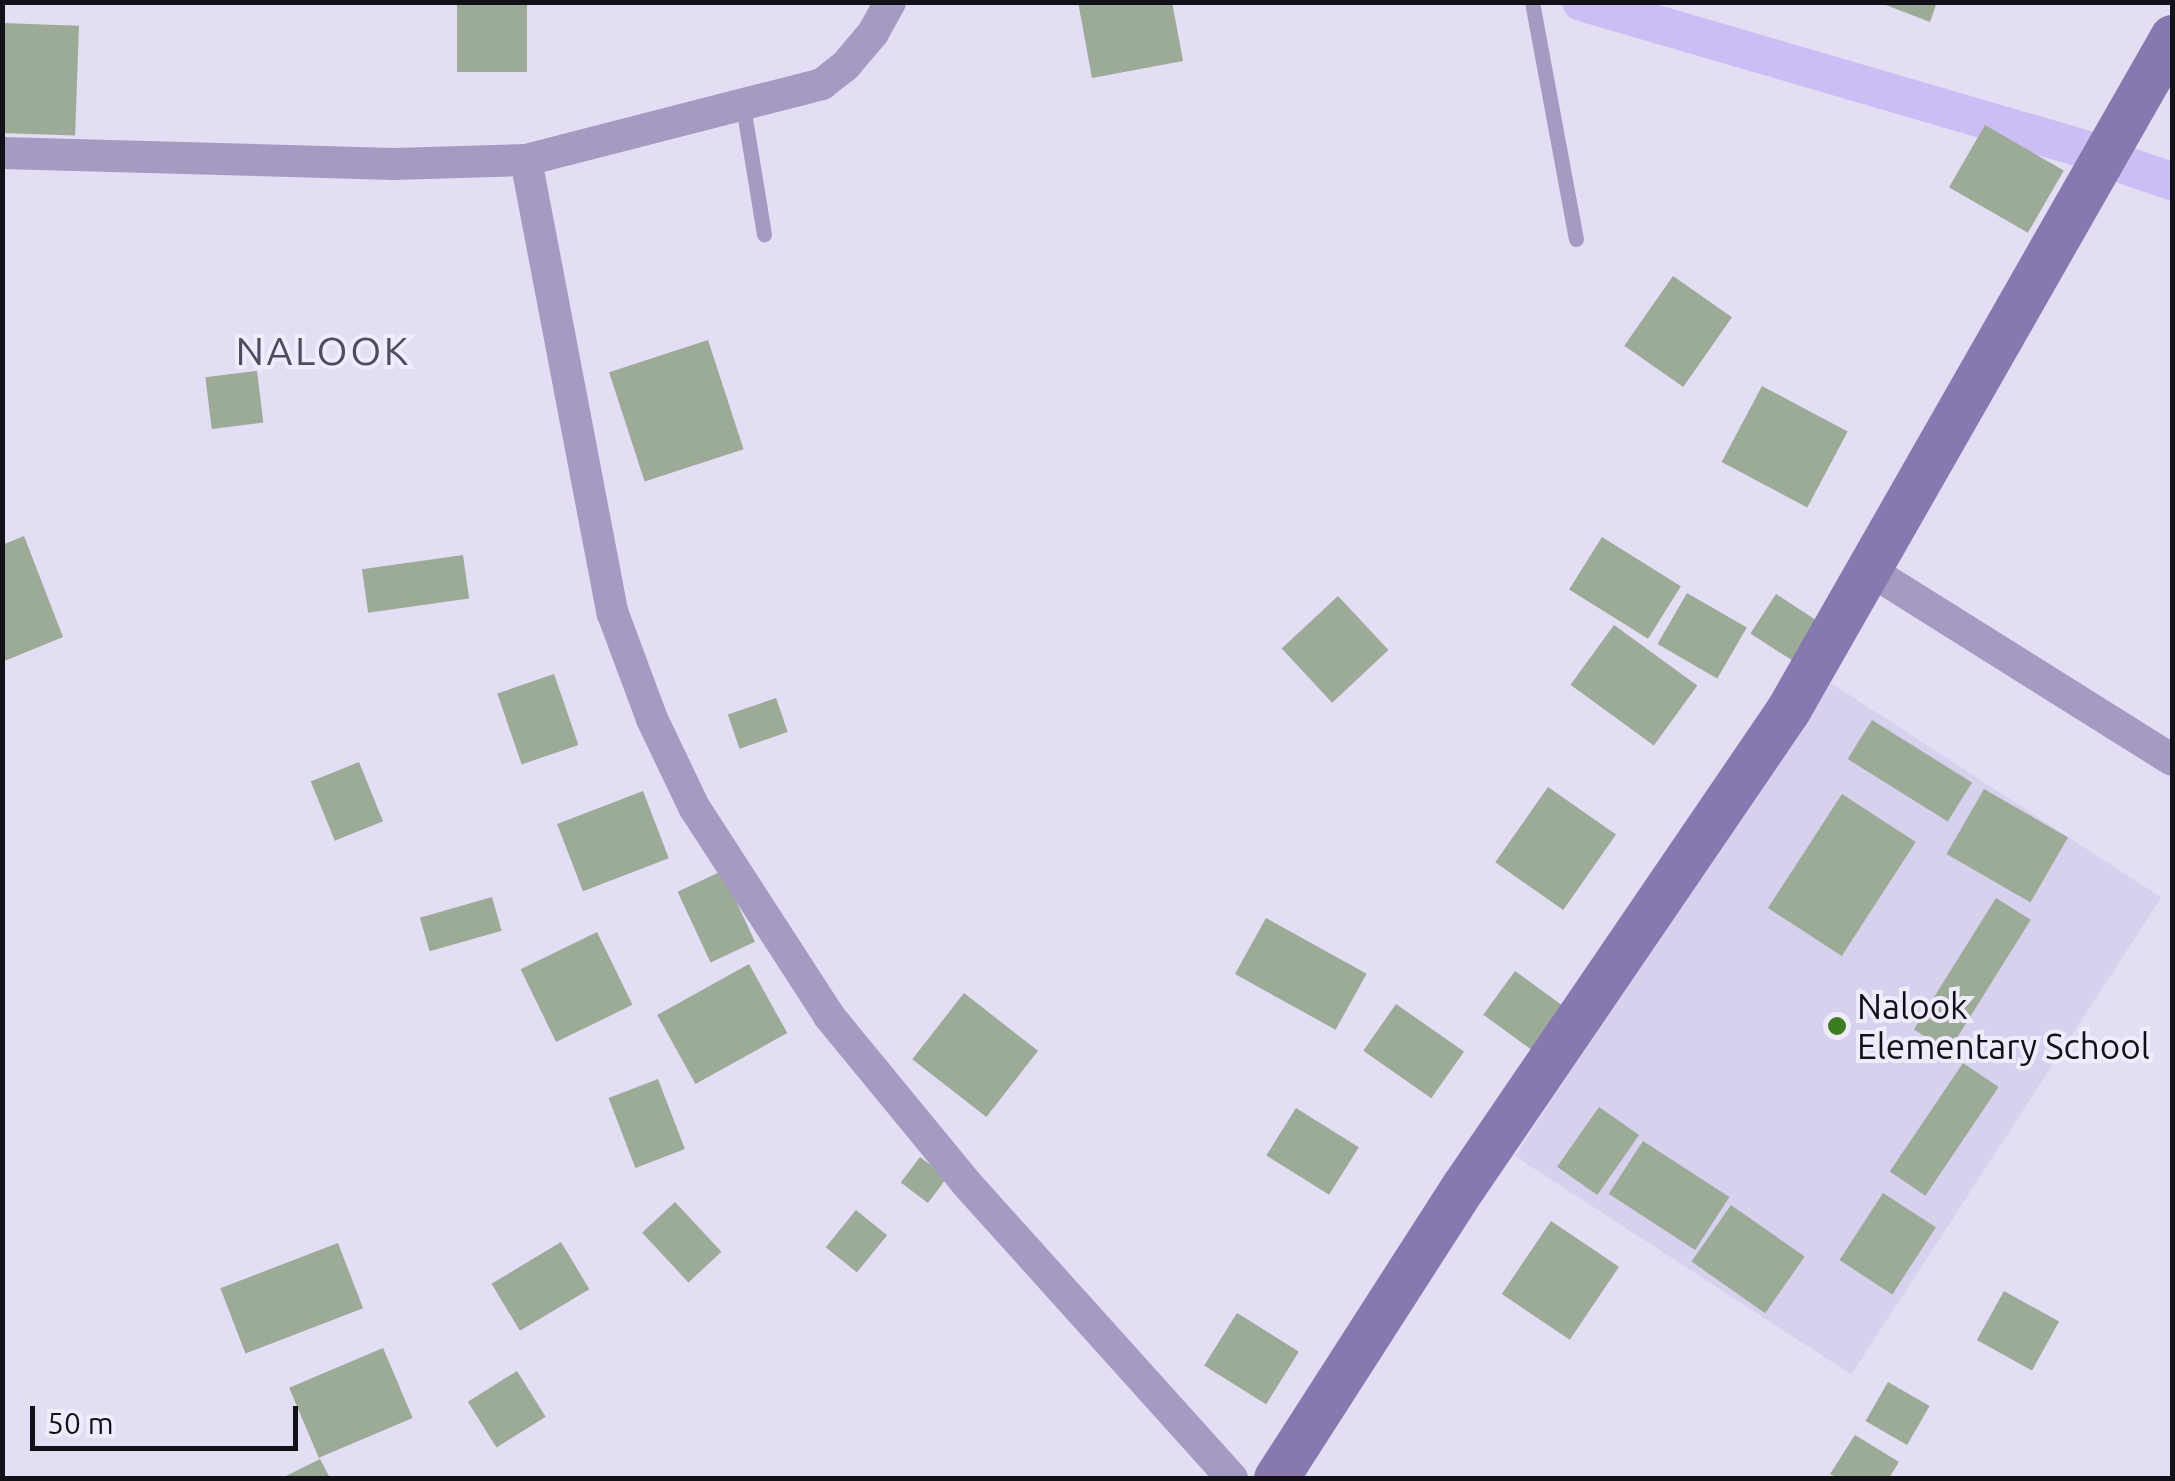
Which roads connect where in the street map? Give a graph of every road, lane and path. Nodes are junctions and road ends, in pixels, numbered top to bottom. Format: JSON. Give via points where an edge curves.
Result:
{"nodes":[{"id":1,"x":890,"y":2,"type":"edge"},
{"id":2,"x":1532,"y":2,"type":"edge"},
{"id":3,"x":2172,"y":37,"type":"edge"},
{"id":4,"x":742,"y":106,"type":"junction"},
{"id":5,"x":2,"y":152,"type":"edge"},
{"id":6,"x":526,"y":160,"type":"junction"},
{"id":7,"x":764,"y":234,"type":"dead end"},
{"id":8,"x":1576,"y":238,"type":"dead end"},
{"id":9,"x":1871,"y":571,"type":"junction"},
{"id":10,"x":2172,"y":760,"type":"edge"},
{"id":11,"x":1232,"y":1478,"type":"edge"},
{"id":12,"x":1276,"y":1478,"type":"edge"}],
"edges":[{"from":1,"to":4,"type":"street","via":[[873,34],[822,84]]},
{"from":2,"to":8,"type":"lane"},
{"from":3,"to":9,"type":"street"},
{"from":4,"to":6,"type":"street"},
{"from":4,"to":7,"type":"lane"},
{"from":5,"to":6,"type":"street","via":[[394,164]]},
{"from":6,"to":11,"type":"street","via":[[613,614],[694,806],[830,1016],[967,1184]]},
{"from":9,"to":10,"type":"street"},
{"from":9,"to":12,"type":"street","via":[[1788,710],[1463,1187]]}]}
